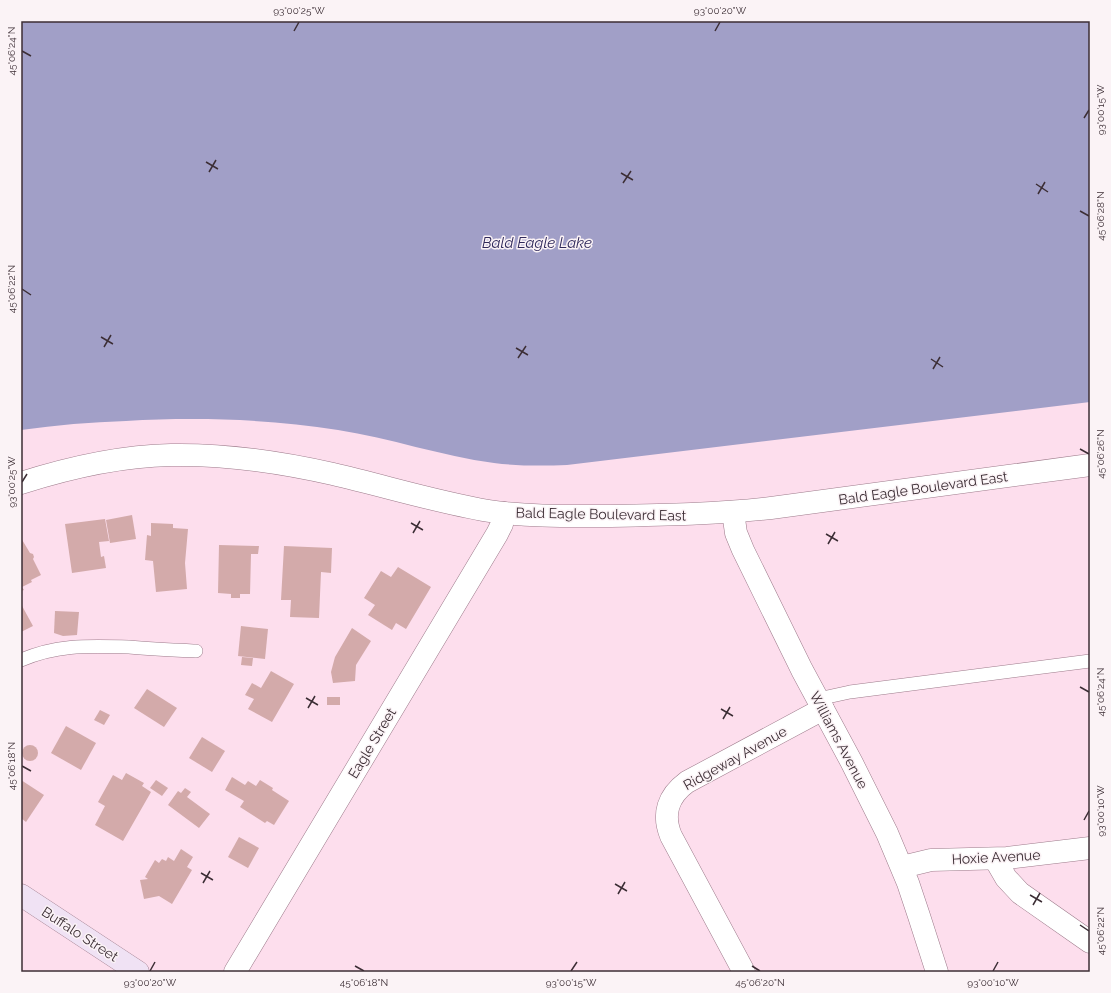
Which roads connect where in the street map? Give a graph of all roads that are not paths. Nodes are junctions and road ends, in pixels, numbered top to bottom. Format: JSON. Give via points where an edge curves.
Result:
{"nodes":[{"id":1,"x":1090,"y":465,"type":"edge"},
{"id":2,"x":21,"y":483,"type":"edge"},
{"id":3,"x":504,"y":512,"type":"junction"},
{"id":4,"x":733,"y":512,"type":"junction"},
{"id":5,"x":196,"y":651,"type":"dead end"},
{"id":6,"x":21,"y":660,"type":"edge"},
{"id":7,"x":1090,"y":661,"type":"edge"},
{"id":8,"x":820,"y":704,"type":"junction"},
{"id":9,"x":1090,"y":848,"type":"edge"},
{"id":10,"x":995,"y":859,"type":"junction"},
{"id":11,"x":902,"y":867,"type":"junction"},
{"id":12,"x":21,"y":895,"type":"edge"},
{"id":13,"x":1090,"y":942,"type":"edge"},
{"id":14,"x":138,"y":972,"type":"edge"},
{"id":15,"x":235,"y":972,"type":"edge"},
{"id":16,"x":744,"y":972,"type":"edge"},
{"id":17,"x":937,"y":972,"type":"edge"}],
"edges":[{"from":1,"to":4,"type":"street","name":"Bald Eagle Boulevard East"},
{"from":2,"to":3,"type":"street","name":"Bald Eagle Boulevard East","via":[[68,469],[137,458],[171,455],[222,457],[301,468]]},
{"from":3,"to":4,"type":"street","name":"Bald Eagle Boulevard East","via":[[590,516]]},
{"from":3,"to":15,"type":"street","name":"Eagle Street","via":[[497,534]]},
{"from":4,"to":8,"type":"street","name":"Williams Avenue","via":[[740,544]]},
{"from":5,"to":6,"type":"lane","via":[[76,646],[46,651]]},
{"from":7,"to":8,"type":"lane","via":[[850,692]]},
{"from":8,"to":11,"type":"street","name":"Williams Avenue","via":[[874,806]]},
{"from":8,"to":16,"type":"street","name":"Ridgeway Avenue","via":[[687,782],[675,794],[667,812],[669,830]]},
{"from":9,"to":10,"type":"street","name":"Hoxie Avenue"},
{"from":10,"to":11,"type":"street","name":"Hoxie Avenue","via":[[940,860]]},
{"from":10,"to":13,"type":"street","via":[[1006,878],[1020,893]]},
{"from":11,"to":17,"type":"street","name":"Williams Avenue"},
{"from":12,"to":14,"type":"street","name":"Buffalo Street"}]}
